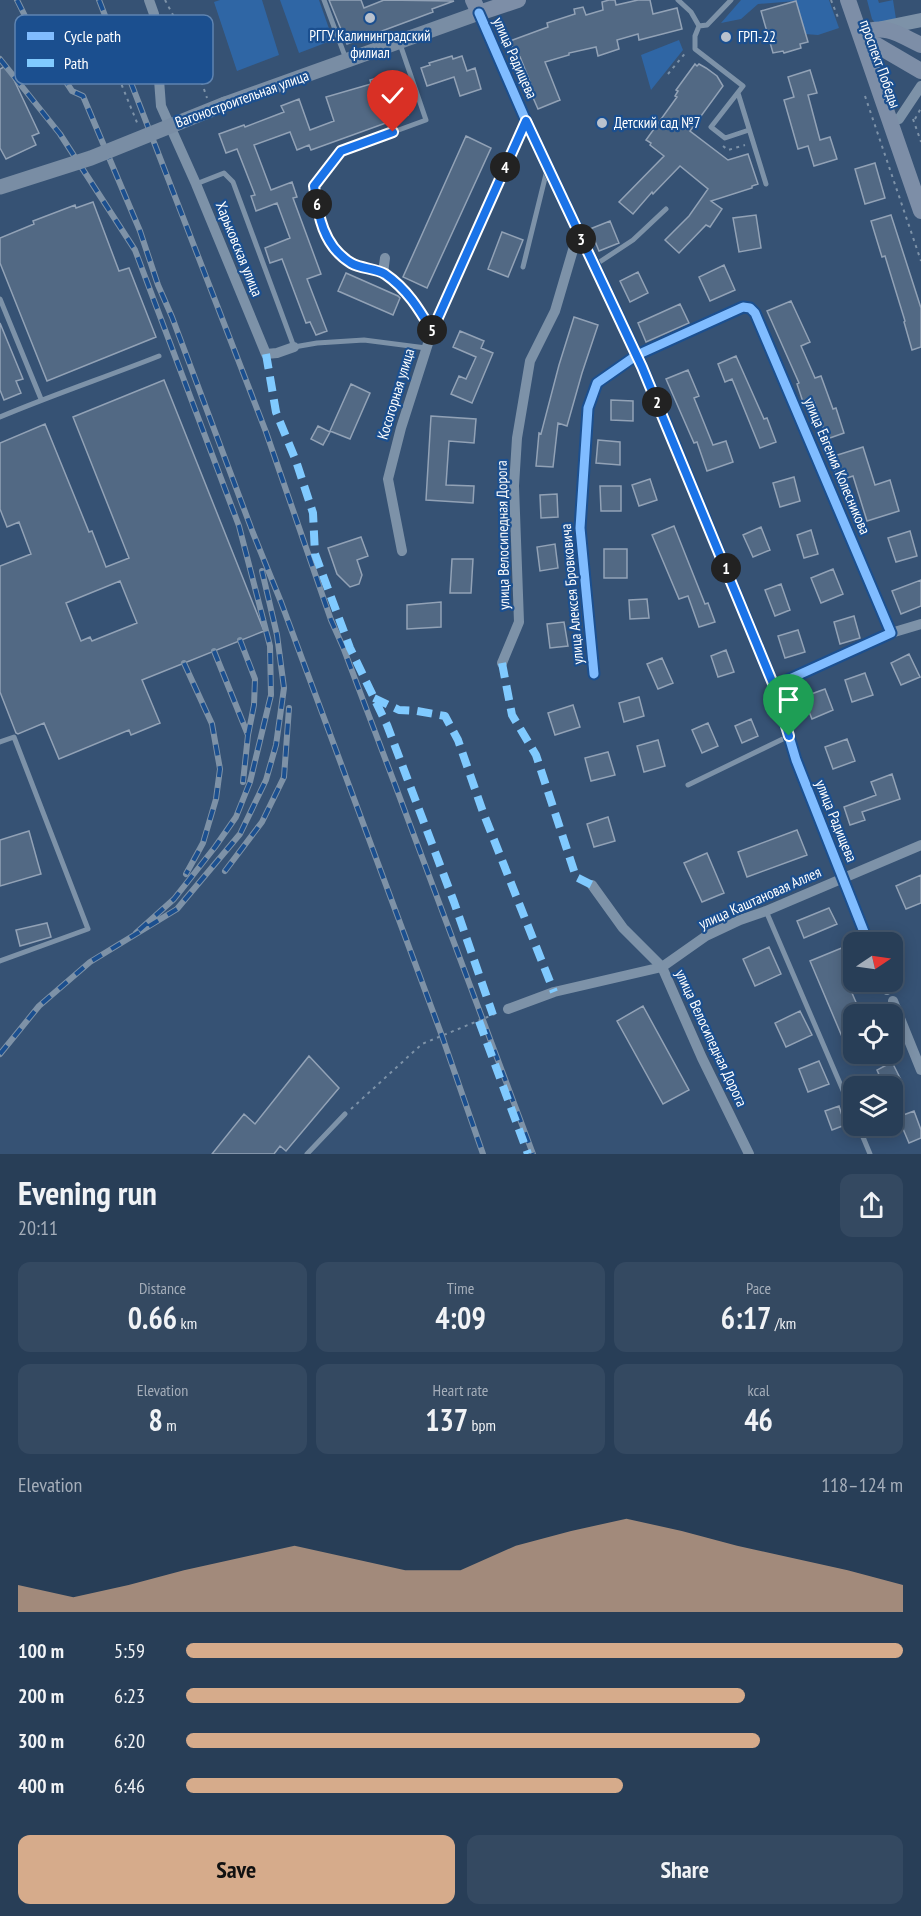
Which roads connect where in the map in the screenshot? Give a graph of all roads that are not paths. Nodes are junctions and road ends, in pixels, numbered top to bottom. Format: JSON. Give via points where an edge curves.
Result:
{"nodes":[{"id":1,"x":149,"y":0,"type":"edge"},
{"id":2,"x":324,"y":0,"type":"edge"},
{"id":3,"x":518,"y":0,"type":"edge"},
{"id":4,"x":678,"y":0,"type":"edge"},
{"id":5,"x":731,"y":0,"type":"edge"},
{"id":6,"x":848,"y":0,"type":"edge"},
{"id":7,"x":856,"y":0,"type":"edge"},
{"id":8,"x":476,"y":7,"type":"edge"},
{"id":9,"x":154,"y":15,"type":"edge"},
{"id":10,"x":921,"y":20,"type":"edge"},
{"id":11,"x":699,"y":26,"type":"junction"},
{"id":12,"x":870,"y":34,"type":"junction"},
{"id":13,"x":399,"y":42,"type":"junction"},
{"id":14,"x":921,"y":45,"type":"edge"},
{"id":15,"x":347,"y":61,"type":"junction"},
{"id":16,"x":921,"y":71,"type":"edge"},
{"id":17,"x":159,"y":84,"type":"edge"},
{"id":18,"x":921,"y":86,"type":"edge"},
{"id":19,"x":738,"y":93,"type":"junction"},
{"id":20,"x":904,"y":118,"type":"junction"},
{"id":21,"x":526,"y":121,"type":"junction"},
{"id":22,"x":749,"y":130,"type":"junction"},
{"id":23,"x":548,"y":168,"type":"junction"},
{"id":24,"x":196,"y":184,"type":"junction"},
{"id":25,"x":766,"y":184,"type":"dead end"},
{"id":26,"x":0,"y":187,"type":"edge"},
{"id":27,"x":666,"y":209,"type":"dead end"},
{"id":28,"x":921,"y":211,"type":"edge"},
{"id":29,"x":578,"y":233,"type":"junction"},
{"id":30,"x":385,"y":258,"type":"dead end"},
{"id":31,"x":595,"y":265,"type":"junction"},
{"id":32,"x":523,"y":267,"type":"dead end"},
{"id":33,"x":383,"y":273,"type":"junction"},
{"id":34,"x":0,"y":299,"type":"edge"},
{"id":35,"x":432,"y":331,"type":"junction"},
{"id":36,"x":294,"y":347,"type":"junction"},
{"id":37,"x":426,"y":348,"type":"junction"},
{"id":38,"x":637,"y":355,"type":"junction"},
{"id":39,"x":159,"y":356,"type":"dead end"},
{"id":40,"x":41,"y":399,"type":"junction"},
{"id":41,"x":0,"y":417,"type":"edge"},
{"id":42,"x":402,"y":551,"type":"dead end"},
{"id":43,"x":921,"y":624,"type":"edge"},
{"id":44,"x":891,"y":633,"type":"junction"},
{"id":45,"x":502,"y":663,"type":"dead end"},
{"id":46,"x":594,"y":674,"type":"dead end"},
{"id":47,"x":774,"y":686,"type":"junction"},
{"id":48,"x":789,"y":736,"type":"junction"},
{"id":49,"x":0,"y":741,"type":"edge"},
{"id":50,"x":688,"y":785,"type":"dead end"},
{"id":51,"x":921,"y":845,"type":"edge"},
{"id":52,"x":843,"y":878,"type":"junction"},
{"id":53,"x":592,"y":885,"type":"dead end"},
{"id":54,"x":766,"y":911,"type":"junction"},
{"id":55,"x":864,"y":932,"type":"edge"},
{"id":56,"x":0,"y":961,"type":"edge"},
{"id":57,"x":662,"y":967,"type":"junction"},
{"id":58,"x":893,"y":1001,"type":"dead end"},
{"id":59,"x":508,"y":1009,"type":"road end"},
{"id":60,"x":921,"y":1070,"type":"edge"},
{"id":61,"x":843,"y":1090,"type":"edge"},
{"id":62,"x":345,"y":1114,"type":"road end"},
{"id":63,"x":863,"y":1136,"type":"edge"},
{"id":64,"x":307,"y":1154,"type":"edge"},
{"id":65,"x":749,"y":1154,"type":"edge"},
{"id":66,"x":870,"y":1154,"type":"edge"}],
"edges":[{"from":1,"to":9,"type":"street","name":"Харьковская улица"},
{"from":2,"to":15,"type":"lane"},
{"from":3,"to":8,"type":"main road","name":"Вагоностроительная улица"},
{"from":4,"to":11,"type":"lane"},
{"from":5,"to":11,"type":"lane","via":[[707,25]]},
{"from":6,"to":12,"type":"main road","name":"проспект Победы"},
{"from":7,"to":12,"type":"main road","name":"проспект Победы"},
{"from":8,"to":13,"type":"main road","name":"Вагоностроительная улица"},
{"from":8,"to":21,"type":"street","name":"улица Радищева"},
{"from":10,"to":12,"type":"street"},
{"from":11,"to":19,"type":"lane","via":[[695,48],[743,86]]},
{"from":12,"to":14,"type":"main road","via":[[895,31]]},
{"from":12,"to":16,"type":"main road"},
{"from":12,"to":20,"type":"main road","name":"проспект Победы"},
{"from":13,"to":15,"type":"main road","name":"Вагоностроительная улица"},
{"from":13,"to":33,"type":"lane","via":[[426,120],[341,151],[314,186],[320,222],[333,246],[351,263]]},
{"from":15,"to":26,"type":"main road","name":"Вагоностроительная улица","bridge":true,"via":[[91,158]]},
{"from":17,"to":24,"type":"street","name":"Харьковская улица","via":[[161,106]]},
{"from":18,"to":20,"type":"street"},
{"from":19,"to":22,"type":"lane"},
{"from":19,"to":22,"type":"lane","via":[[711,127],[725,138]]},
{"from":20,"to":28,"type":"main road","name":"проспект Победы"},
{"from":21,"to":23,"type":"street","name":"улица Радищева"},
{"from":21,"to":35,"type":"street","name":"Косогорная улица"},
{"from":22,"to":25,"type":"lane"},
{"from":23,"to":29,"type":"street","name":"улица Радищева"},
{"from":23,"to":32,"type":"lane"},
{"from":24,"to":36,"type":"street","name":"Харьковская улица","via":[[266,354]]},
{"from":24,"to":36,"type":"lane","via":[[224,173],[233,182]]},
{"from":27,"to":31,"type":"lane","via":[[633,240]]},
{"from":29,"to":31,"type":"street","name":"улица Радищева"},
{"from":29,"to":45,"type":"street","name":"улица Велосипедная Дорога","via":[[555,311],[528,372],[514,486],[519,622]]},
{"from":30,"to":33,"type":"street"},
{"from":31,"to":38,"type":"street","name":"улица Радищева"},
{"from":33,"to":35,"type":"street","via":[[416,303]]},
{"from":34,"to":40,"type":"lane"},
{"from":35,"to":37,"type":"street","name":"Косогорная улица"},
{"from":36,"to":37,"type":"lane","name":"Харьковская улица","via":[[364,340]]},
{"from":37,"to":42,"type":"street","name":"Косогорная улица","via":[[388,479]]},
{"from":38,"to":44,"type":"street","name":"улица Евгения Колесникова","via":[[743,307],[750,308]]},
{"from":38,"to":46,"type":"street","name":"улица Алексея Бровковича","via":[[597,383],[588,408],[580,528]]},
{"from":38,"to":47,"type":"street","name":"улица Радищева"},
{"from":39,"to":40,"type":"lane"},
{"from":40,"to":41,"type":"lane"},
{"from":43,"to":44,"type":"street"},
{"from":44,"to":47,"type":"street"},
{"from":47,"to":48,"type":"street","name":"улица Радищева"},
{"from":48,"to":50,"type":"lane"},
{"from":48,"to":52,"type":"street","name":"улица Радищева"},
{"from":49,"to":56,"type":"lane","via":[[14,737],[88,929]]},
{"from":51,"to":52,"type":"street","name":"улица Каштановая Аллея"},
{"from":52,"to":54,"type":"street","name":"улица Каштановая Аллея"},
{"from":52,"to":55,"type":"street","name":"улица Радищева"},
{"from":53,"to":57,"type":"street","name":"улица Велосипедная Дорога","via":[[623,928]]},
{"from":54,"to":57,"type":"street","name":"улица Каштановая Аллея","via":[[706,936]]},
{"from":54,"to":61,"type":"lane"},
{"from":57,"to":59,"type":"street","name":"улица Каштановая Аллея","via":[[554,992]]},
{"from":57,"to":65,"type":"street","name":"улица Велосипедная Дорога"},
{"from":58,"to":60,"type":"street"},
{"from":62,"to":64,"type":"lane"},
{"from":63,"to":66,"type":"lane"}]}
